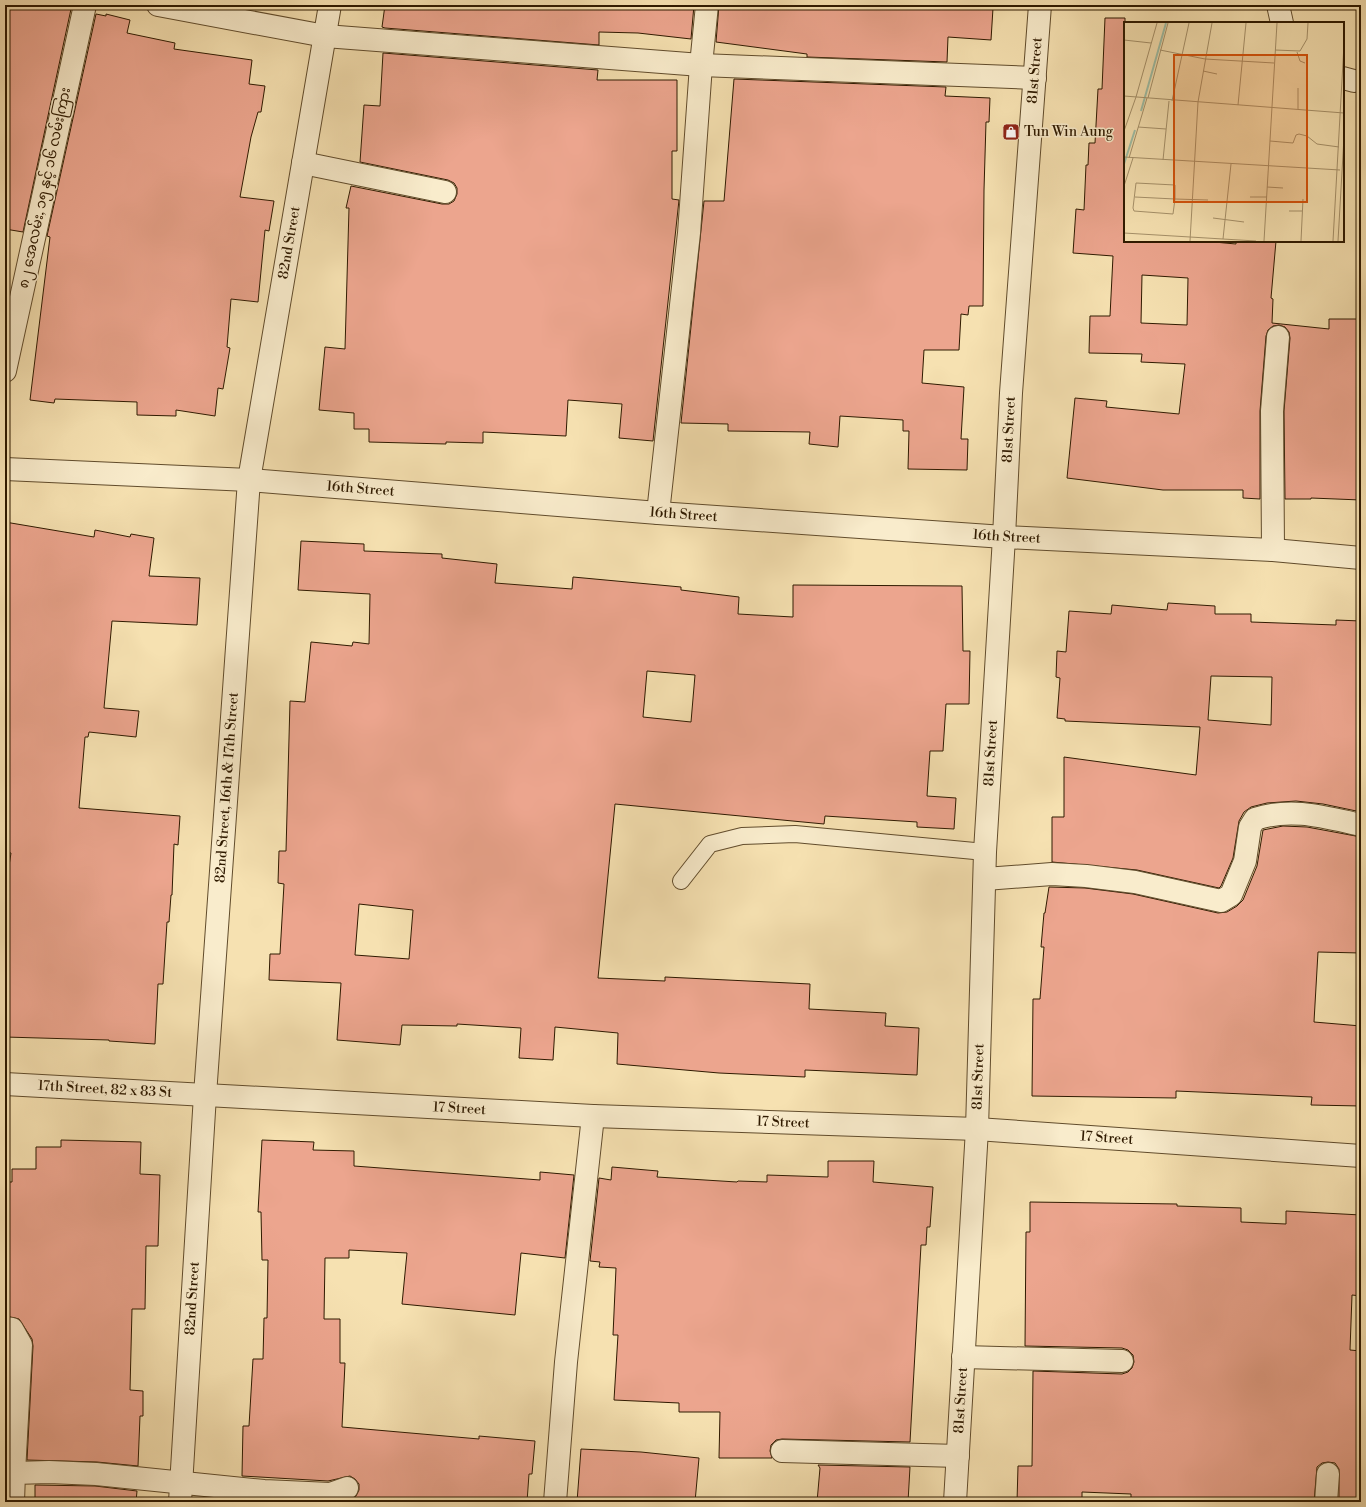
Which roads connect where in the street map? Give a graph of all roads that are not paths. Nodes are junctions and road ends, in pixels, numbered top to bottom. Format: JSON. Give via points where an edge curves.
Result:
{"nodes":[{"id":1,"x":85,"y":5,"type":"edge"},
{"id":2,"x":158,"y":5,"type":"edge"},
{"id":3,"x":330,"y":5,"type":"edge"},
{"id":4,"x":708,"y":5,"type":"edge"},
{"id":5,"x":1040,"y":5,"type":"edge"},
{"id":6,"x":1278,"y":5,"type":"edge"},
{"id":7,"x":1282,"y":22,"type":"edge"},
{"id":8,"x":325,"y":36,"type":"junction"},
{"id":9,"x":701,"y":65,"type":"junction"},
{"id":10,"x":1035,"y":78,"type":"junction"},
{"id":11,"x":303,"y":163,"type":"junction"},
{"id":12,"x":445,"y":192,"type":"dead end"},
{"id":13,"x":1278,"y":337,"type":"dead end"},
{"id":14,"x":5,"y":371,"type":"edge"},
{"id":15,"x":5,"y":469,"type":"edge"},
{"id":16,"x":249,"y":480,"type":"junction"},
{"id":17,"x":658,"y":513,"type":"junction"},
{"id":18,"x":1004,"y":537,"type":"junction"},
{"id":19,"x":1273,"y":550,"type":"junction"},
{"id":20,"x":1361,"y":558,"type":"edge"},
{"id":21,"x":1361,"y":825,"type":"edge"},
{"id":22,"x":985,"y":852,"type":"junction"},
{"id":23,"x":985,"y":879,"type":"junction"},
{"id":24,"x":681,"y":881,"type":"dead end"},
{"id":25,"x":5,"y":1084,"type":"edge"},
{"id":26,"x":205,"y":1095,"type":"junction"},
{"id":27,"x":593,"y":1116,"type":"junction"},
{"id":28,"x":977,"y":1129,"type":"junction"},
{"id":29,"x":1361,"y":1156,"type":"edge"},
{"id":30,"x":5,"y":1328,"type":"edge"},
{"id":31,"x":963,"y":1357,"type":"junction"},
{"id":32,"x":1122,"y":1361,"type":"dead end"},
{"id":33,"x":782,"y":1451,"type":"dead end"},
{"id":34,"x":958,"y":1456,"type":"junction"},
{"id":35,"x":9,"y":1473,"type":"edge"},
{"id":36,"x":1328,"y":1474,"type":"dead end"},
{"id":37,"x":348,"y":1488,"type":"dead end"},
{"id":38,"x":180,"y":1492,"type":"edge"},
{"id":39,"x":13,"y":1502,"type":"edge"},
{"id":40,"x":555,"y":1502,"type":"edge"},
{"id":41,"x":955,"y":1502,"type":"edge"},
{"id":42,"x":1326,"y":1502,"type":"edge"}],
"edges":[{"from":1,"to":14,"type":"street","name":"၈၂ အေလမ်း, ၁၅ နှင့် ၁၆ လမ်းကြား"},
{"from":2,"to":8,"type":"street"},
{"from":3,"to":8,"type":"street","name":"82nd Street"},
{"from":4,"to":9,"type":"street"},
{"from":5,"to":10,"type":"street","name":"81st Street"},
{"from":6,"to":7,"type":"street"},
{"from":8,"to":9,"type":"street"},
{"from":8,"to":11,"type":"street","name":"82nd Street"},
{"from":9,"to":10,"type":"street"},
{"from":9,"to":17,"type":"street","via":[[689,233]]},
{"from":10,"to":18,"type":"street","name":"81st Street","via":[[1011,393]]},
{"from":11,"to":12,"type":"street"},
{"from":11,"to":16,"type":"street","name":"82nd Street"},
{"from":13,"to":19,"type":"street","via":[[1272,411]]},
{"from":15,"to":16,"type":"street","name":"16th Street"},
{"from":16,"to":17,"type":"street","name":"16th Street"},
{"from":16,"to":26,"type":"street","name":"82nd Street, 16th & 17th Street"},
{"from":17,"to":18,"type":"street","name":"16th Street"},
{"from":18,"to":19,"type":"street","name":"16th Street"},
{"from":18,"to":22,"type":"street","name":"81st Street"},
{"from":19,"to":20,"type":"street","name":"16th Street"},
{"from":21,"to":23,"type":"street","via":[[1286,812],[1255,818],[1250,827],[1245,861],[1231,895],[1221,901],[1135,882],[1086,876],[1052,874]]},
{"from":22,"to":23,"type":"street","name":"81st Street"},
{"from":22,"to":24,"type":"lane","via":[[796,834],[742,836],[710,844]]},
{"from":23,"to":28,"type":"street","name":"81st Street"},
{"from":25,"to":26,"type":"street","name":"17th Street, 82 x 83 St"},
{"from":26,"to":27,"type":"street","name":"17 Street"},
{"from":26,"to":38,"type":"street","name":"82nd Street"},
{"from":27,"to":28,"type":"street","name":"17 Street"},
{"from":27,"to":40,"type":"street","via":[[566,1362]]},
{"from":28,"to":29,"type":"street","name":"17 Street"},
{"from":28,"to":31,"type":"street","name":"81st Street"},
{"from":30,"to":35,"type":"street","via":[[12,1328],[21,1344]]},
{"from":31,"to":32,"type":"street"},
{"from":31,"to":34,"type":"street","name":"81st Street"},
{"from":33,"to":34,"type":"street"},
{"from":34,"to":41,"type":"street","name":"81st Street"},
{"from":35,"to":38,"type":"street","via":[[96,1474]]},
{"from":35,"to":39,"type":"street"},
{"from":36,"to":42,"type":"street"},
{"from":37,"to":38,"type":"street","via":[[330,1494],[264,1491]]}]}
